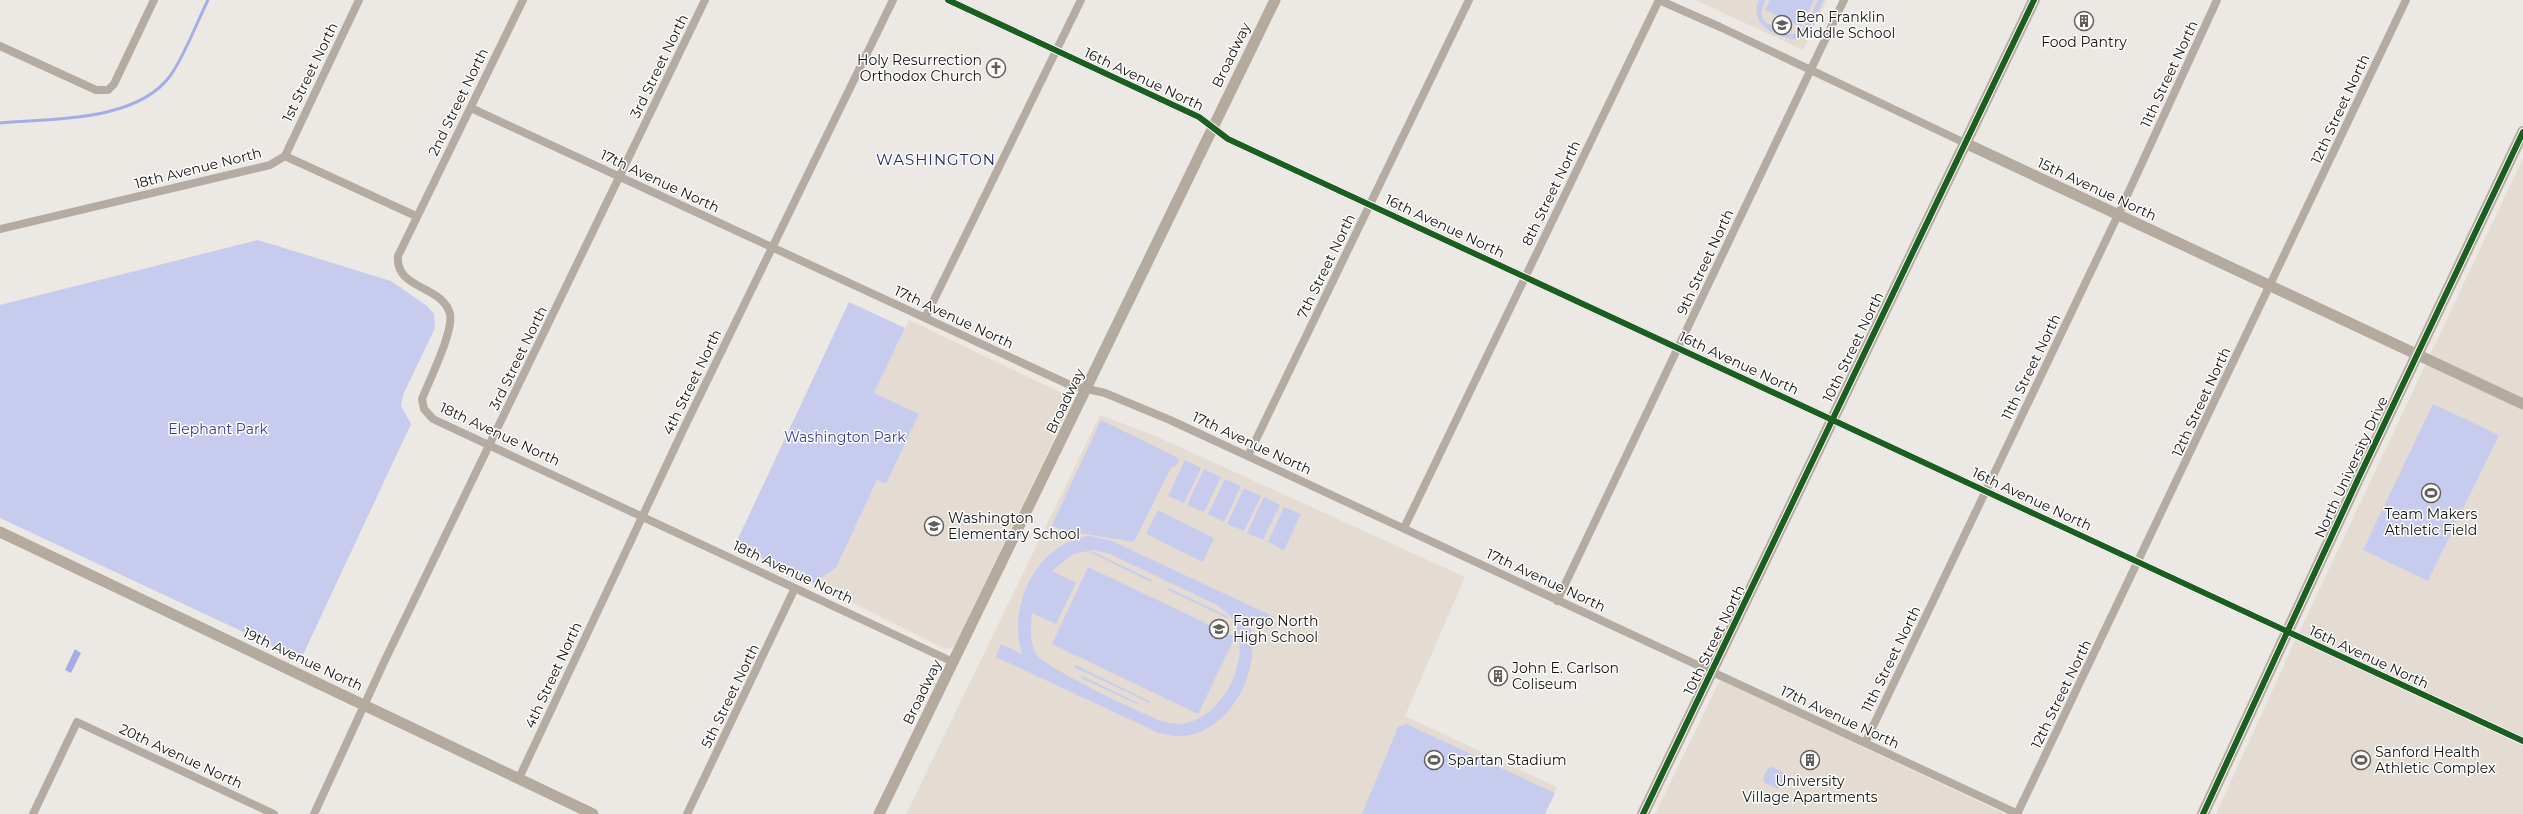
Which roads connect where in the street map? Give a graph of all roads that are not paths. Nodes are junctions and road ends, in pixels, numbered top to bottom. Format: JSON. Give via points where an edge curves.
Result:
{"nodes":[{"id":1,"x":154,"y":0,"type":"edge"},
{"id":2,"x":359,"y":0,"type":"edge"},
{"id":3,"x":523,"y":0,"type":"edge"},
{"id":4,"x":705,"y":0,"type":"edge"},
{"id":5,"x":893,"y":0,"type":"edge"},
{"id":6,"x":948,"y":0,"type":"edge"},
{"id":7,"x":1081,"y":0,"type":"edge"},
{"id":8,"x":1275,"y":0,"type":"edge"},
{"id":9,"x":1469,"y":0,"type":"edge"},
{"id":10,"x":1659,"y":0,"type":"edge"},
{"id":11,"x":1844,"y":0,"type":"edge"},
{"id":12,"x":2034,"y":0,"type":"edge"},
{"id":13,"x":2217,"y":0,"type":"edge"},
{"id":14,"x":2406,"y":0,"type":"edge"},
{"id":15,"x":0,"y":46,"type":"edge"},
{"id":16,"x":1056,"y":51,"type":"junction"},
{"id":17,"x":1810,"y":70,"type":"junction"},
{"id":18,"x":471,"y":108,"type":"junction"},
{"id":19,"x":1212,"y":126,"type":"junction"},
{"id":20,"x":2523,"y":132,"type":"edge"},
{"id":21,"x":1965,"y":143,"type":"junction"},
{"id":22,"x":285,"y":156,"type":"junction"},
{"id":23,"x":620,"y":176,"type":"junction"},
{"id":24,"x":1370,"y":204,"type":"junction"},
{"id":25,"x":2118,"y":215,"type":"junction"},
{"id":26,"x":416,"y":216,"type":"junction"},
{"id":27,"x":0,"y":229,"type":"edge"},
{"id":28,"x":772,"y":247,"type":"junction"},
{"id":29,"x":1524,"y":277,"type":"junction"},
{"id":30,"x":2271,"y":285,"type":"junction"},
{"id":31,"x":925,"y":318,"type":"junction"},
{"id":32,"x":1678,"y":348,"type":"junction"},
{"id":33,"x":2417,"y":354,"type":"junction"},
{"id":34,"x":1087,"y":390,"type":"junction"},
{"id":35,"x":2523,"y":404,"type":"edge"},
{"id":36,"x":1832,"y":419,"type":"junction"},
{"id":37,"x":490,"y":445,"type":"junction"},
{"id":38,"x":1248,"y":456,"type":"junction"},
{"id":39,"x":1986,"y":491,"type":"junction"},
{"id":40,"x":643,"y":517,"type":"junction"},
{"id":41,"x":1404,"y":528,"type":"junction"},
{"id":42,"x":0,"y":532,"type":"edge"},
{"id":43,"x":2139,"y":562,"type":"junction"},
{"id":44,"x":795,"y":588,"type":"junction"},
{"id":45,"x":1557,"y":601,"type":"junction"},
{"id":46,"x":2287,"y":632,"type":"junction"},
{"id":47,"x":953,"y":662,"type":"junction"},
{"id":48,"x":1712,"y":673,"type":"junction"},
{"id":49,"x":364,"y":705,"type":"junction"},
{"id":50,"x":2523,"y":741,"type":"edge"},
{"id":51,"x":1865,"y":743,"type":"junction"},
{"id":52,"x":519,"y":778,"type":"junction"},
{"id":53,"x":33,"y":814,"type":"edge"},
{"id":54,"x":274,"y":814,"type":"edge"},
{"id":55,"x":314,"y":814,"type":"edge"},
{"id":56,"x":592,"y":814,"type":"edge"},
{"id":57,"x":688,"y":814,"type":"edge"},
{"id":58,"x":880,"y":814,"type":"edge"},
{"id":59,"x":1643,"y":814,"type":"edge"},
{"id":60,"x":2018,"y":814,"type":"edge"},
{"id":61,"x":2203,"y":814,"type":"edge"}],
"edges":[{"from":1,"to":15,"type":"street","via":[[114,84],[108,90],[96,90]]},
{"from":2,"to":22,"type":"street","name":"1st Street North"},
{"from":3,"to":18,"type":"street","name":"2nd Street North"},
{"from":4,"to":23,"type":"street","name":"3rd Street North"},
{"from":5,"to":28,"type":"street","name":"4th Street North"},
{"from":6,"to":16,"type":"street","name":"16th Avenue North"},
{"from":7,"to":16,"type":"street"},
{"from":8,"to":19,"type":"street","name":"Broadway"},
{"from":9,"to":24,"type":"street","name":"7th Street North"},
{"from":10,"to":17,"type":"street","name":"15th Avenue North"},
{"from":10,"to":29,"type":"street","name":"8th Street North"},
{"from":11,"to":17,"type":"street","name":"9th Street North"},
{"from":12,"to":21,"type":"main road","name":"10th Street North"},
{"from":13,"to":25,"type":"street","name":"11th Street North"},
{"from":14,"to":30,"type":"street","name":"12th Street North"},
{"from":16,"to":19,"type":"street","name":"16th Avenue North","via":[[1200,117]]},
{"from":16,"to":31,"type":"street"},
{"from":17,"to":21,"type":"street","name":"15th Avenue North"},
{"from":17,"to":32,"type":"street","name":"9th Street North"},
{"from":18,"to":23,"type":"street","name":"17th Avenue North"},
{"from":18,"to":26,"type":"street","name":"2nd Street North"},
{"from":19,"to":24,"type":"street","name":"16th Avenue North","via":[[1228,139]]},
{"from":19,"to":34,"type":"street","name":"Broadway"},
{"from":20,"to":33,"type":"main road","name":"North University Drive","via":[[2425,343]]},
{"from":21,"to":25,"type":"street","name":"15th Avenue North"},
{"from":21,"to":36,"type":"main road","name":"10th Street North"},
{"from":22,"to":26,"type":"street"},
{"from":22,"to":27,"type":"street","name":"18th Avenue North","via":[[270,165]]},
{"from":23,"to":28,"type":"street","name":"17th Avenue North"},
{"from":23,"to":37,"type":"street","name":"3rd Street North"},
{"from":24,"to":29,"type":"street","name":"16th Avenue North"},
{"from":24,"to":38,"type":"street","name":"7th Street North"},
{"from":25,"to":30,"type":"street","name":"15th Avenue North"},
{"from":25,"to":39,"type":"street","name":"11th Street North"},
{"from":26,"to":37,"type":"street","name":"18th Avenue North","via":[[398,256],[398,270],[404,277],[438,298],[450,315],[450,330],[422,399],[424,409],[433,419]]},
{"from":28,"to":31,"type":"street","name":"17th Avenue North"},
{"from":28,"to":40,"type":"street","name":"4th Street North"},
{"from":29,"to":32,"type":"street","name":"16th Avenue North"},
{"from":29,"to":41,"type":"street","name":"8th Street North"},
{"from":30,"to":33,"type":"street","name":"15th Avenue North"},
{"from":30,"to":43,"type":"street","name":"12th Street North"},
{"from":31,"to":34,"type":"street","name":"17th Avenue North","via":[[1070,385]]},
{"from":32,"to":36,"type":"street","name":"16th Avenue North"},
{"from":32,"to":45,"type":"street","name":"9th Street North"},
{"from":33,"to":35,"type":"street","name":"15th Avenue North"},
{"from":33,"to":46,"type":"main road","name":"North University Drive"},
{"from":34,"to":38,"type":"street","name":"17th Avenue North","via":[[1105,393]]},
{"from":34,"to":47,"type":"street","name":"Broadway"},
{"from":36,"to":39,"type":"street","name":"16th Avenue North"},
{"from":36,"to":48,"type":"main road","name":"10th Street North"},
{"from":37,"to":40,"type":"street","name":"18th Avenue North"},
{"from":37,"to":49,"type":"street","name":"3rd Street North"},
{"from":38,"to":41,"type":"street","name":"17th Avenue North"},
{"from":39,"to":43,"type":"street","name":"16th Avenue North"},
{"from":39,"to":51,"type":"street","name":"11th Street North"},
{"from":40,"to":44,"type":"street","name":"18th Avenue North"},
{"from":40,"to":52,"type":"street","name":"4th Street North"},
{"from":41,"to":45,"type":"street","name":"17th Avenue North"},
{"from":42,"to":49,"type":"street","name":"19th Avenue North"},
{"from":43,"to":46,"type":"street","name":"16th Avenue North"},
{"from":43,"to":60,"type":"street","name":"12th Street North"},
{"from":44,"to":47,"type":"street","name":"18th Avenue North"},
{"from":44,"to":57,"type":"street","name":"5th Street North"},
{"from":45,"to":48,"type":"street","name":"17th Avenue North"},
{"from":46,"to":50,"type":"street","name":"16th Avenue North"},
{"from":46,"to":61,"type":"main road","name":"North University Drive"},
{"from":47,"to":58,"type":"street","name":"Broadway"},
{"from":48,"to":51,"type":"street","name":"17th Avenue North"},
{"from":48,"to":59,"type":"main road","name":"10th Street North"},
{"from":49,"to":52,"type":"street","name":"19th Avenue North"},
{"from":49,"to":55,"type":"street","name":"3rd Street North"},
{"from":51,"to":60,"type":"street","name":"17th Avenue North"},
{"from":52,"to":56,"type":"street","name":"19th Avenue North"},
{"from":53,"to":54,"type":"street","name":"20th Avenue North","via":[[77,722]]}]}
